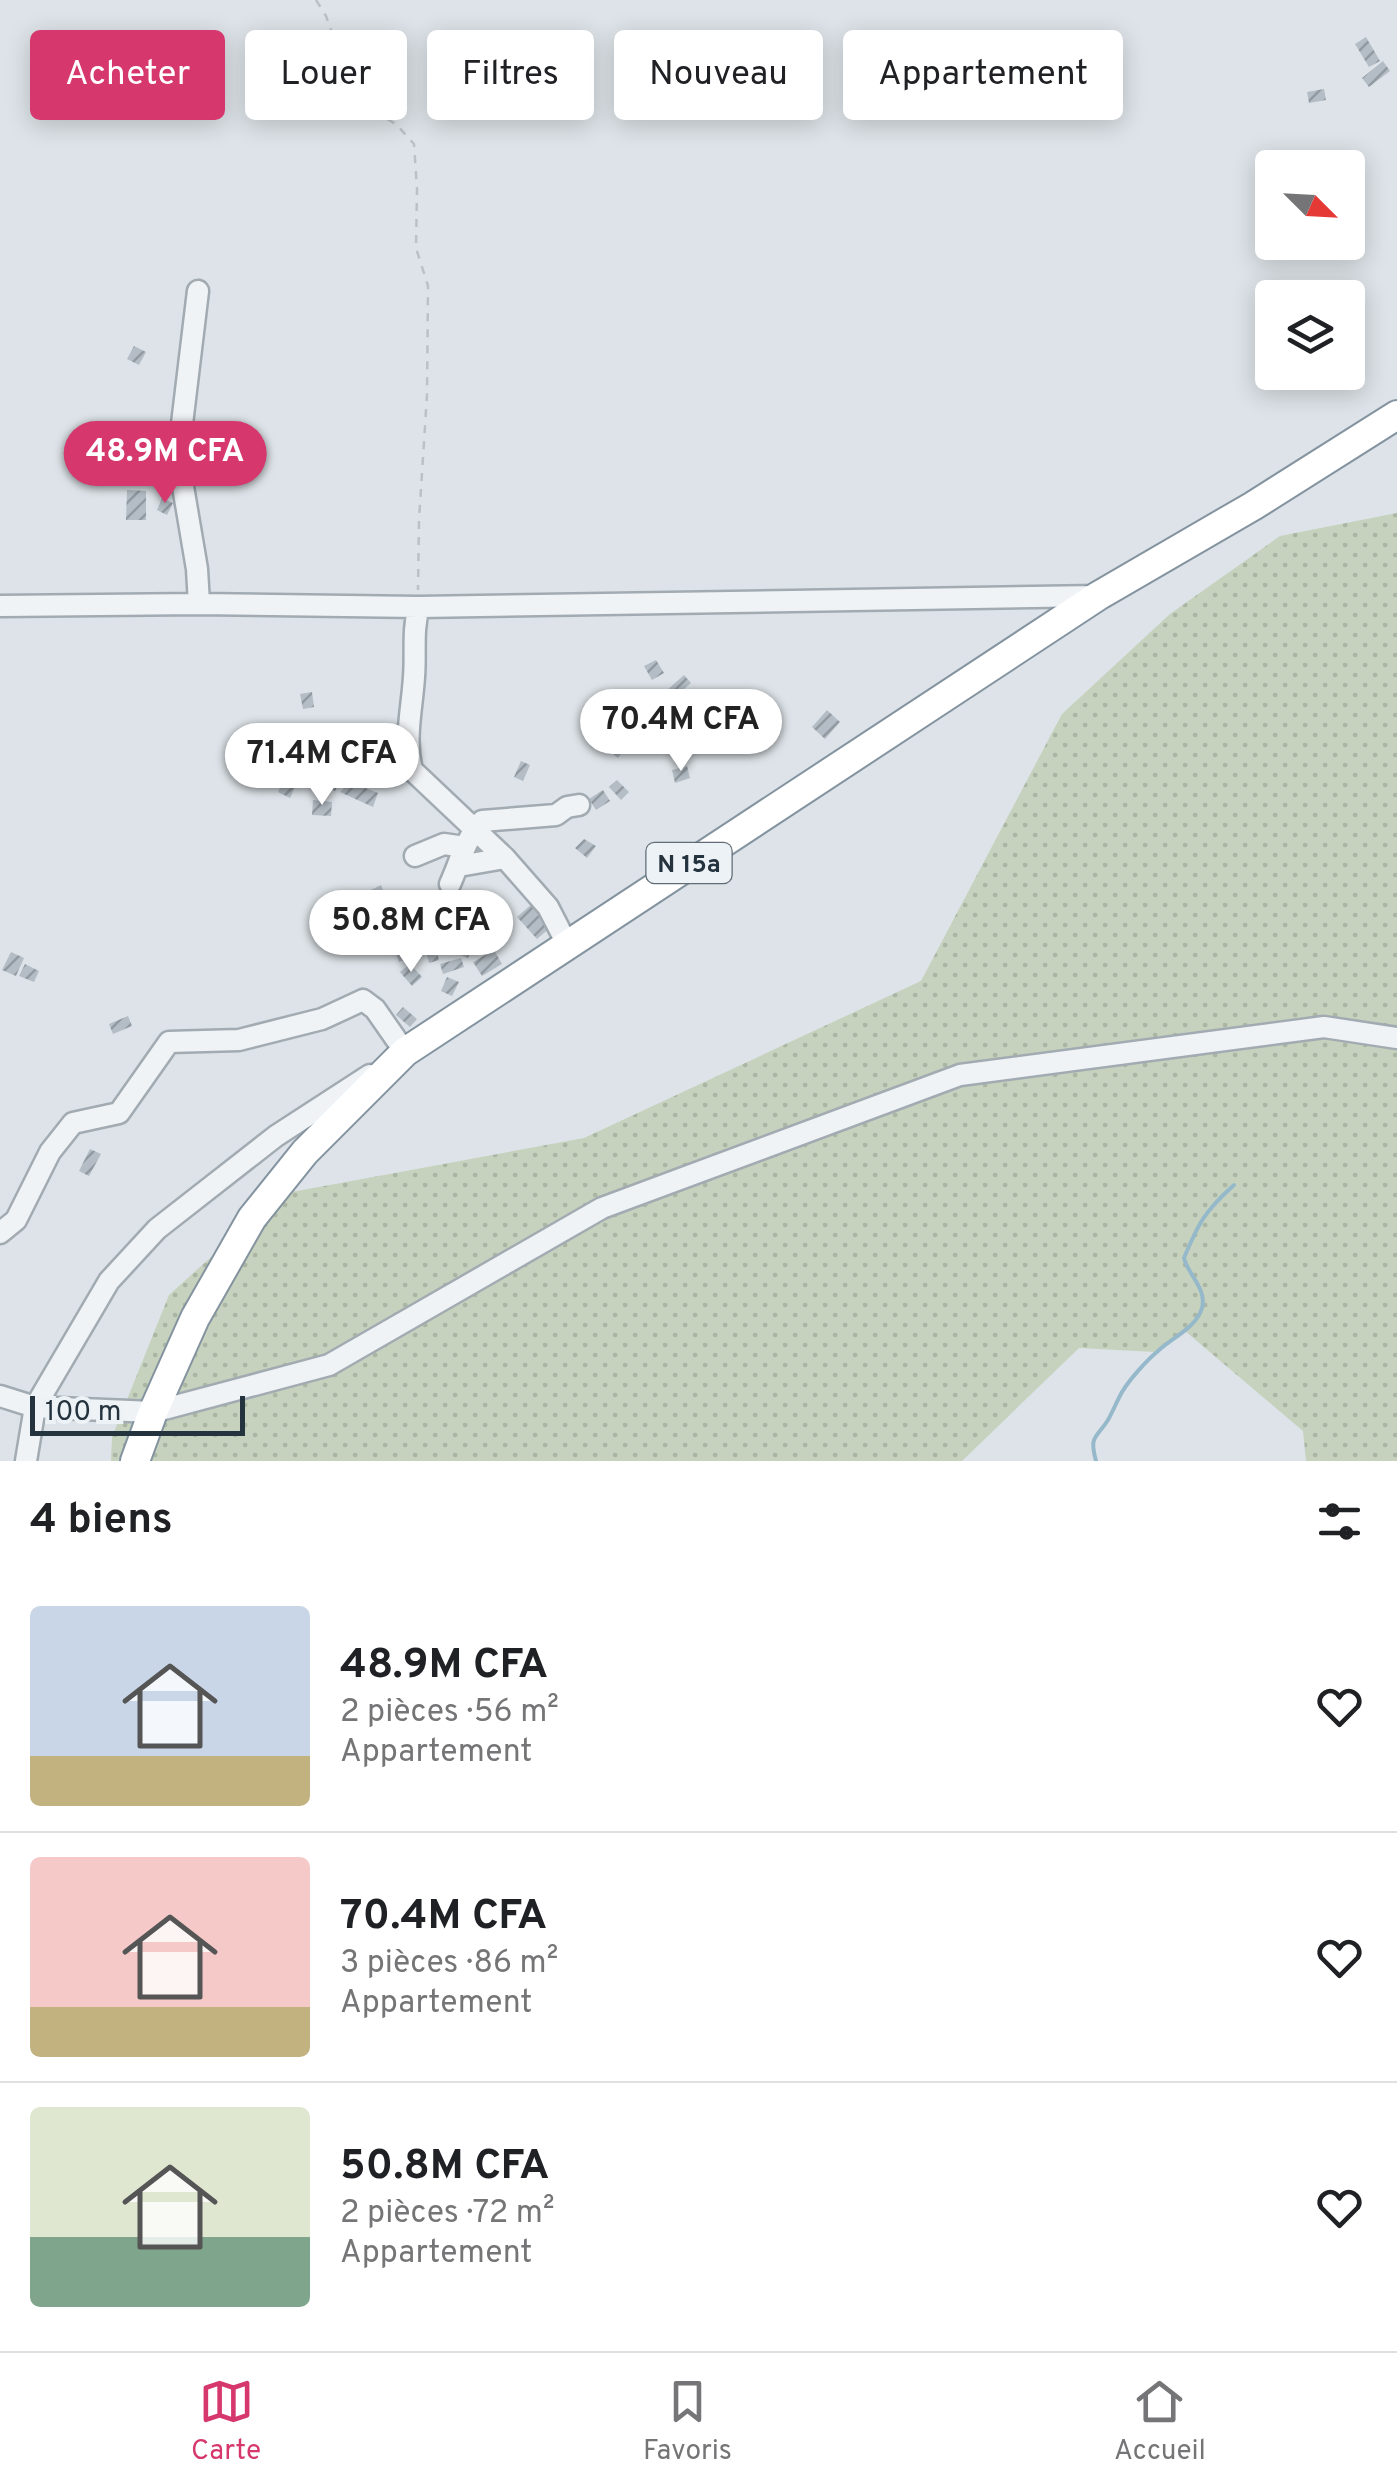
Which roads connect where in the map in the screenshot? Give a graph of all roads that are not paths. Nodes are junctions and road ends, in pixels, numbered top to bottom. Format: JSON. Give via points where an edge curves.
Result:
{"nodes":[{"id":1,"x":198,"y":291,"type":"dead end"},
{"id":2,"x":1397,"y":415,"type":"edge"},
{"id":3,"x":1098,"y":596,"type":"junction"},
{"id":4,"x":199,"y":604,"type":"junction"},
{"id":5,"x":0,"y":606,"type":"edge"},
{"id":6,"x":418,"y":606,"type":"junction"},
{"id":7,"x":580,"y":805,"type":"dead end"},
{"id":8,"x":415,"y":856,"type":"dead end"},
{"id":9,"x":462,"y":857,"type":"junction"},
{"id":10,"x":505,"y":858,"type":"junction"},
{"id":11,"x":567,"y":944,"type":"junction"},
{"id":12,"x":1397,"y":1038,"type":"edge"},
{"id":13,"x":404,"y":1052,"type":"junction"},
{"id":14,"x":0,"y":1233,"type":"edge"},
{"id":15,"x":0,"y":1396,"type":"edge"},
{"id":16,"x":35,"y":1406,"type":"junction"},
{"id":17,"x":152,"y":1412,"type":"junction"},
{"id":18,"x":26,"y":1461,"type":"edge"},
{"id":19,"x":135,"y":1461,"type":"edge"}],
"edges":[{"from":1,"to":4,"type":"street","via":[[178,456]]},
{"from":2,"to":3,"type":"highway","number":"N 15a"},
{"from":3,"to":6,"type":"street"},
{"from":3,"to":11,"type":"highway","number":"N 15a"},
{"from":4,"to":5,"type":"street"},
{"from":4,"to":6,"type":"street"},
{"from":6,"to":9,"type":"street","via":[[407,753]]},
{"from":7,"to":9,"type":"street","via":[[556,814],[482,821]]},
{"from":8,"to":9,"type":"street","via":[[444,844]]},
{"from":9,"to":10,"type":"street"},
{"from":9,"to":10,"type":"street"},
{"from":10,"to":11,"type":"street","via":[[548,907]]},
{"from":11,"to":13,"type":"highway","number":"N 15a"},
{"from":12,"to":17,"type":"street","via":[[1324,1026],[960,1075],[602,1208],[329,1364]]},
{"from":13,"to":14,"type":"street","via":[[362,1000],[322,1019],[239,1040],[169,1042],[119,1113],[73,1123],[50,1152],[16,1220]]},
{"from":13,"to":16,"type":"street","via":[[276,1136],[157,1230],[109,1281]]},
{"from":13,"to":17,"type":"highway","number":"N 15a","via":[[252,1218]]},
{"from":15,"to":16,"type":"street"},
{"from":16,"to":17,"type":"street"},
{"from":16,"to":18,"type":"street"},
{"from":17,"to":19,"type":"highway","number":"N 15a"}]}
